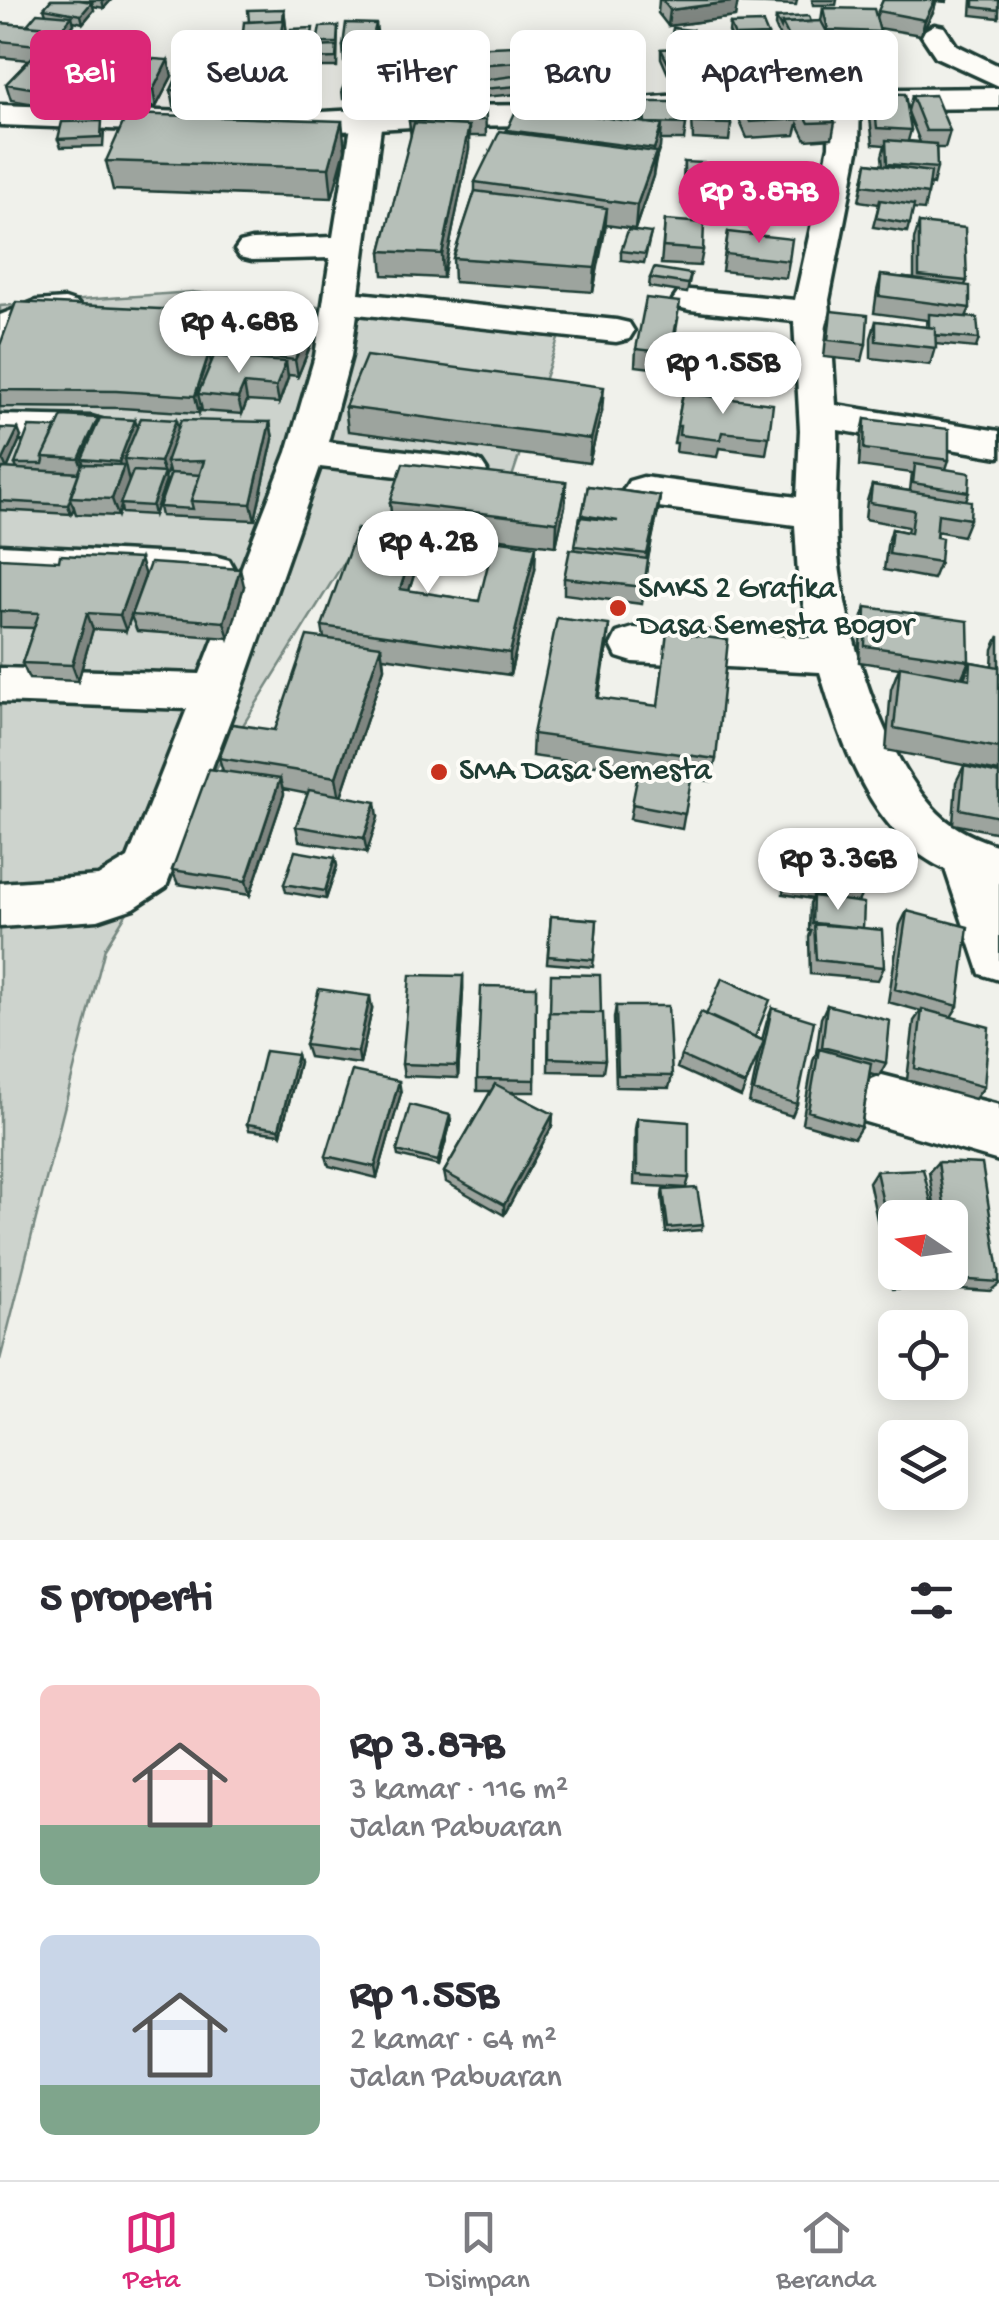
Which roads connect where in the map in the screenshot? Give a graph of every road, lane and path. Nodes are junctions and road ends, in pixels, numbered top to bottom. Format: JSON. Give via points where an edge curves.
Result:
{"nodes":[{"id":1,"x":934,"y":34,"type":"dead end"},
{"id":2,"x":999,"y":77,"type":"edge"},
{"id":3,"x":898,"y":98,"type":"edge"},
{"id":4,"x":999,"y":98,"type":"edge"},
{"id":5,"x":666,"y":100,"type":"edge"},
{"id":6,"x":490,"y":108,"type":"edge"},
{"id":7,"x":0,"y":115,"type":"edge"},
{"id":8,"x":367,"y":120,"type":"joint"},
{"id":9,"x":846,"y":120,"type":"edge"},
{"id":10,"x":351,"y":247,"type":"junction"},
{"id":11,"x":252,"y":250,"type":"dead end"},
{"id":12,"x":690,"y":300,"type":"dead end"},
{"id":13,"x":91,"y":310,"type":"edge"},
{"id":14,"x":811,"y":312,"type":"junction"},
{"id":15,"x":340,"y":316,"type":"junction"},
{"id":16,"x":299,"y":324,"type":"edge"},
{"id":17,"x":616,"y":331,"type":"dead end"},
{"id":18,"x":0,"y":338,"type":"edge"},
{"id":19,"x":819,"y":415,"type":"junction"},
{"id":20,"x":0,"y":427,"type":"edge"},
{"id":21,"x":137,"y":431,"type":"edge"},
{"id":22,"x":296,"y":440,"type":"junction"},
{"id":23,"x":999,"y":444,"type":"edge"},
{"id":24,"x":497,"y":474,"type":"edge"},
{"id":25,"x":643,"y":491,"type":"edge"},
{"id":26,"x":816,"y":514,"type":"junction"},
{"id":27,"x":0,"y":560,"type":"edge"},
{"id":28,"x":262,"y":572,"type":"junction"},
{"id":29,"x":633,"y":645,"type":"dead end"},
{"id":30,"x":840,"y":656,"type":"junction"},
{"id":31,"x":0,"y":686,"type":"edge"},
{"id":32,"x":218,"y":692,"type":"junction"},
{"id":33,"x":982,"y":862,"type":"edge"},
{"id":34,"x":0,"y":905,"type":"edge"},
{"id":35,"x":999,"y":957,"type":"edge"},
{"id":36,"x":882,"y":1102,"type":"dead end"},
{"id":37,"x":999,"y":1133,"type":"edge"}],
"edges":[{"from":1,"to":2,"type":"street","via":[[946,51]]},
{"from":3,"to":4,"type":"main road"},
{"from":5,"to":6,"type":"main road","via":[[594,98]]},
{"from":7,"to":8,"type":"main road","via":[[268,126]]},
{"from":8,"to":10,"type":"street"},
{"from":9,"to":14,"type":"street"},
{"from":10,"to":11,"type":"street"},
{"from":10,"to":15,"type":"street"},
{"from":12,"to":14,"type":"street"},
{"from":13,"to":18,"type":"street","via":[[28,312]]},
{"from":14,"to":19,"type":"street"},
{"from":15,"to":16,"type":"street"},
{"from":15,"to":17,"type":"street"},
{"from":15,"to":22,"type":"street","via":[[333,356]]},
{"from":19,"to":23,"type":"street"},
{"from":19,"to":26,"type":"street"},
{"from":20,"to":21,"type":"street"},
{"from":22,"to":24,"type":"street"},
{"from":22,"to":28,"type":"street"},
{"from":25,"to":26,"type":"street"},
{"from":26,"to":30,"type":"street","via":[[823,601]]},
{"from":27,"to":28,"type":"street"},
{"from":28,"to":32,"type":"street"},
{"from":29,"to":30,"type":"street"},
{"from":30,"to":33,"type":"street","via":[[874,762],[897,799],[921,829]]},
{"from":31,"to":32,"type":"street"},
{"from":32,"to":34,"type":"street","via":[[148,872],[106,898]]},
{"from":33,"to":35,"type":"street"},
{"from":36,"to":37,"type":"street"}]}
